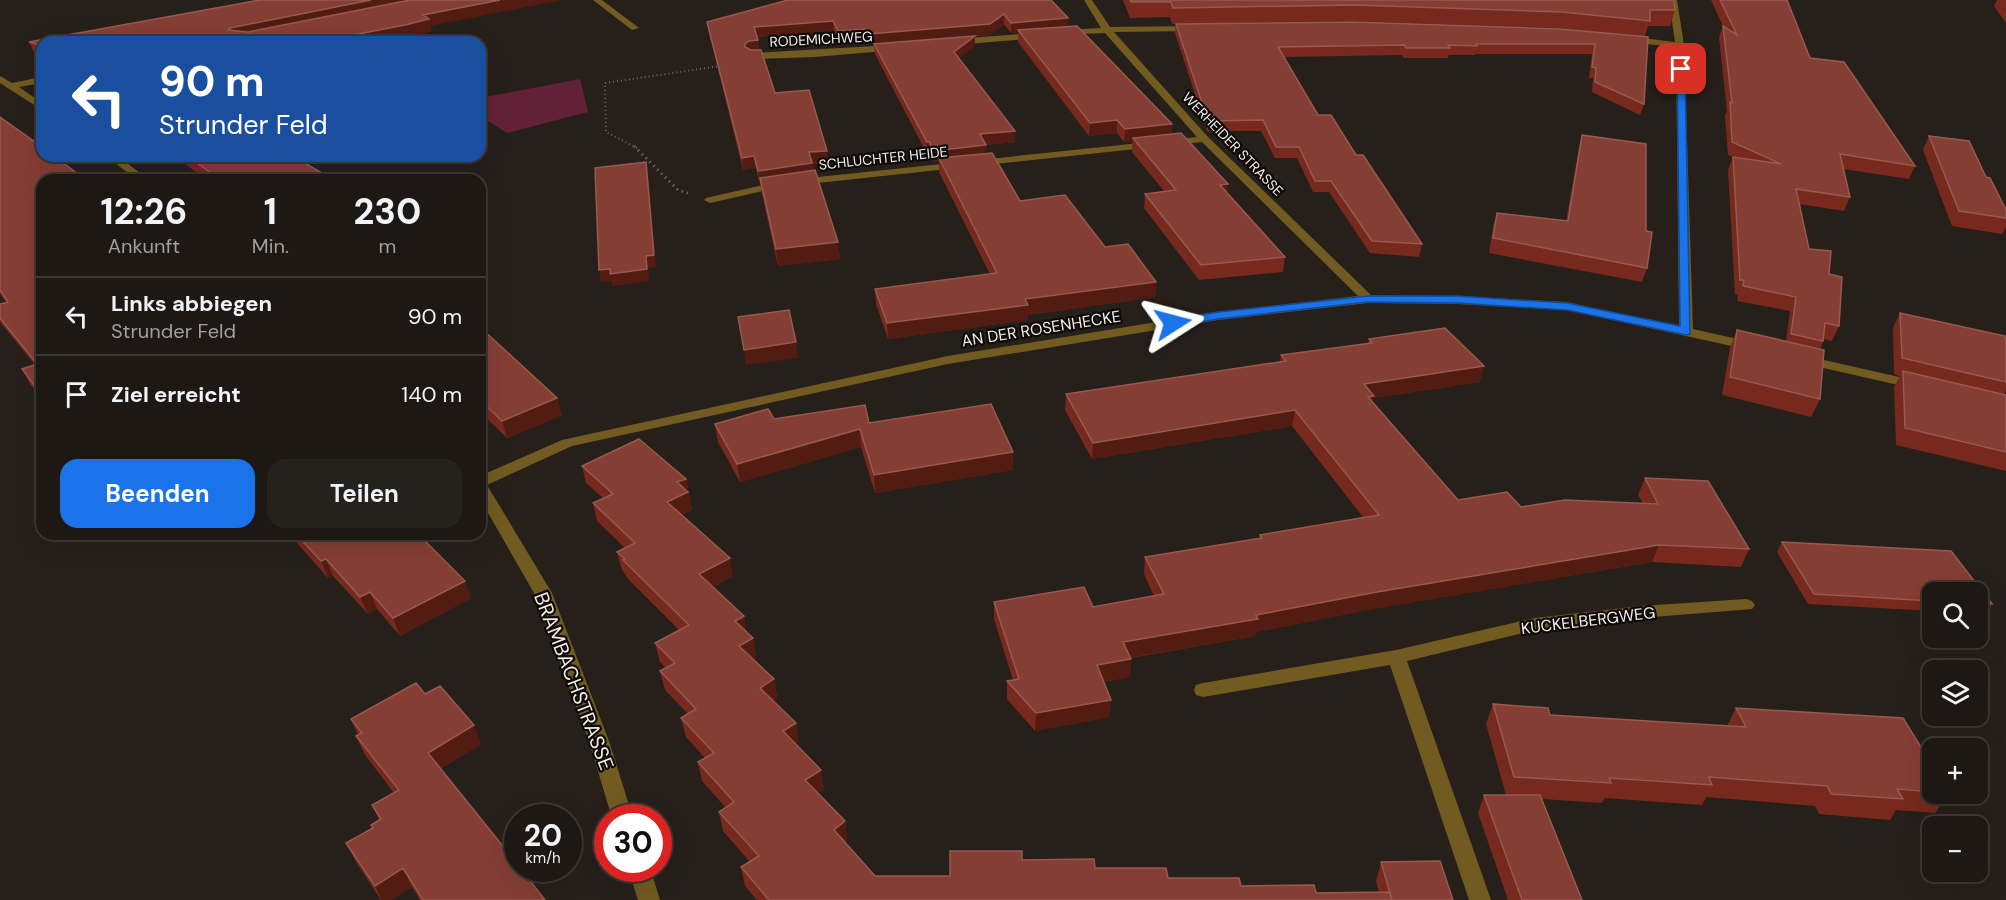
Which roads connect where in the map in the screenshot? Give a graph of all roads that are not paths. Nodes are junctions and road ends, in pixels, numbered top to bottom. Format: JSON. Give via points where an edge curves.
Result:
{"nodes":[{"id":1,"x":597,"y":0,"type":"edge"},
{"id":2,"x":1088,"y":0,"type":"edge"},
{"id":3,"x":1673,"y":0,"type":"edge"},
{"id":4,"x":635,"y":28,"type":"dead end"},
{"id":5,"x":1200,"y":28,"type":"edge"},
{"id":6,"x":1107,"y":30,"type":"junction"},
{"id":7,"x":1614,"y":38,"type":"edge"},
{"id":8,"x":944,"y":43,"type":"edge"},
{"id":9,"x":1680,"y":45,"type":"junction"},
{"id":10,"x":909,"y":46,"type":"edge"},
{"id":11,"x":752,"y":56,"type":"edge"},
{"id":12,"x":0,"y":79,"type":"edge"},
{"id":13,"x":36,"y":81,"type":"edge"},
{"id":14,"x":12,"y":86,"type":"junction"},
{"id":15,"x":36,"y":103,"type":"edge"},
{"id":16,"x":1204,"y":139,"type":"junction"},
{"id":17,"x":119,"y":162,"type":"edge"},
{"id":18,"x":136,"y":174,"type":"edge"},
{"id":19,"x":710,"y":200,"type":"road end"},
{"id":20,"x":1368,"y":299,"type":"junction"},
{"id":21,"x":1686,"y":331,"type":"junction"},
{"id":22,"x":1766,"y":350,"type":"edge"},
{"id":23,"x":1789,"y":356,"type":"edge"},
{"id":24,"x":1926,"y":388,"type":"edge"},
{"id":25,"x":486,"y":481,"type":"edge"},
{"id":26,"x":486,"y":494,"type":"edge"},
{"id":27,"x":1746,"y":605,"type":"dead end"},
{"id":28,"x":1396,"y":657,"type":"junction"},
{"id":29,"x":1203,"y":690,"type":"dead end"},
{"id":30,"x":619,"y":804,"type":"edge"},
{"id":31,"x":643,"y":882,"type":"edge"},
{"id":32,"x":649,"y":900,"type":"edge"},
{"id":33,"x":1480,"y":900,"type":"edge"}],
"edges":[{"from":1,"to":4,"type":"street"},
{"from":2,"to":6,"type":"street","name":"WERHEIDER STRASSE"},
{"from":3,"to":9,"type":"street"},
{"from":5,"to":6,"type":"street"},
{"from":6,"to":8,"type":"street"},
{"from":6,"to":16,"type":"street","name":"WERHEIDER STRASSE"},
{"from":7,"to":9,"type":"street"},
{"from":9,"to":21,"type":"street"},
{"from":10,"to":11,"type":"street","name":"RODEMICHWEG"},
{"from":12,"to":14,"type":"street"},
{"from":13,"to":14,"type":"street"},
{"from":14,"to":15,"type":"street"},
{"from":16,"to":19,"type":"street","name":"SCHLUCHTER HEIDE","via":[[780,184]]},
{"from":16,"to":20,"type":"street","name":"WERHEIDER STRASSE"},
{"from":17,"to":18,"type":"street"},
{"from":20,"to":21,"type":"street","name":"AN DER ROSENHECKE","via":[[1567,306]]},
{"from":20,"to":25,"type":"street","name":"AN DER ROSENHECKE","via":[[1218,315],[948,360],[567,443]]},
{"from":21,"to":22,"type":"street","name":"AN DER ROSENHECKE"},
{"from":23,"to":24,"type":"street"},
{"from":26,"to":30,"type":"street","name":"BRAMBACHSTRASSE","via":[[543,593]]},
{"from":27,"to":28,"type":"street","name":"KUCKELBERGWEG","via":[[1535,624]]},
{"from":28,"to":29,"type":"street","name":"KUCKELBERGWEG"},
{"from":28,"to":33,"type":"street"},
{"from":31,"to":32,"type":"street"}]}
